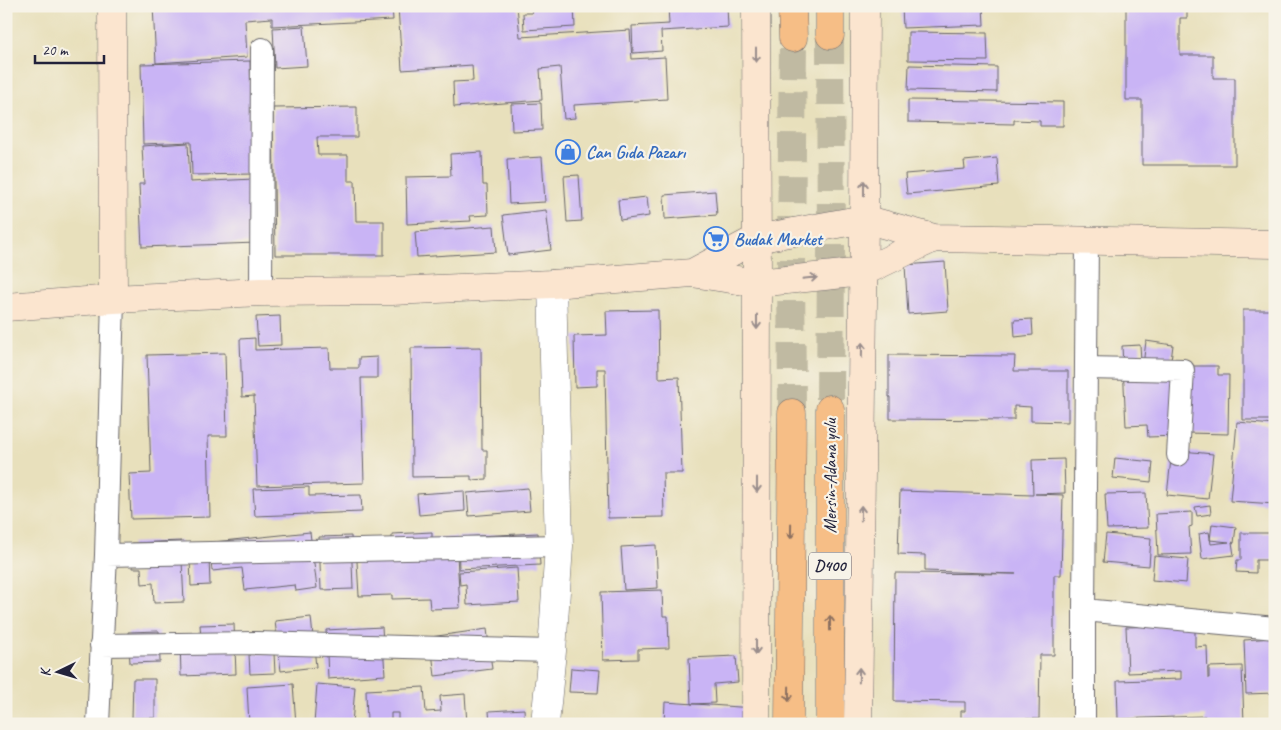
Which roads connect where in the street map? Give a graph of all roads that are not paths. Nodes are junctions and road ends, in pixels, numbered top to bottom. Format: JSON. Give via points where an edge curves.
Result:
{"nodes":[{"id":1,"x":112,"y":6,"type":"edge"},
{"id":2,"x":756,"y":6,"type":"edge"},
{"id":3,"x":792,"y":6,"type":"edge"},
{"id":4,"x":830,"y":6,"type":"edge"},
{"id":5,"x":865,"y":6,"type":"edge"},
{"id":6,"x":830,"y":35,"type":"tunnel mouth"},
{"id":7,"x":793,"y":38,"type":"tunnel mouth"},
{"id":8,"x":262,"y":49,"type":"dead end"},
{"id":9,"x":864,"y":219,"type":"junction"},
{"id":10,"x":934,"y":238,"type":"junction"},
{"id":11,"x":756,"y":239,"type":"junction"},
{"id":12,"x":1087,"y":240,"type":"junction"},
{"id":13,"x":1275,"y":244,"type":"edge"},
{"id":14,"x":863,"y":272,"type":"junction"},
{"id":15,"x":692,"y":273,"type":"junction"},
{"id":16,"x":757,"y":283,"type":"junction"},
{"id":17,"x":552,"y":284,"type":"junction"},
{"id":18,"x":261,"y":292,"type":"junction"},
{"id":19,"x":113,"y":299,"type":"junction"},
{"id":20,"x":6,"y":306,"type":"edge"},
{"id":21,"x":1086,"y":368,"type":"junction"},
{"id":22,"x":830,"y":409,"type":"tunnel mouth"},
{"id":23,"x":792,"y":412,"type":"tunnel mouth"},
{"id":24,"x":1178,"y":455,"type":"dead end"},
{"id":25,"x":560,"y":546,"type":"junction"},
{"id":26,"x":106,"y":555,"type":"junction"},
{"id":27,"x":1084,"y":610,"type":"junction"},
{"id":28,"x":1275,"y":628,"type":"edge"},
{"id":29,"x":102,"y":645,"type":"junction"},
{"id":30,"x":552,"y":651,"type":"junction"},
{"id":31,"x":98,"y":724,"type":"edge"},
{"id":32,"x":545,"y":724,"type":"edge"},
{"id":33,"x":756,"y":724,"type":"edge"},
{"id":34,"x":789,"y":724,"type":"edge"},
{"id":35,"x":830,"y":724,"type":"edge"},
{"id":36,"x":858,"y":724,"type":"edge"},
{"id":37,"x":1084,"y":724,"type":"edge"}],
"edges":[{"from":1,"to":19,"type":"main road"},
{"from":2,"to":11,"type":"main road","one_way":true},
{"from":3,"to":7,"type":"highway"},
{"from":4,"to":6,"type":"highway"},
{"from":9,"to":5,"type":"main road","one_way":true},
{"from":8,"to":18,"type":"street"},
{"from":9,"to":10,"type":"main road"},
{"from":9,"to":11,"type":"main road"},
{"from":9,"to":14,"type":"main road"},
{"from":10,"to":12,"type":"main road"},
{"from":10,"to":14,"type":"main road"},
{"from":11,"to":15,"type":"main road"},
{"from":11,"to":16,"type":"main road"},
{"from":12,"to":13,"type":"main road"},
{"from":12,"to":21,"type":"street"},
{"from":16,"to":14,"type":"main road","one_way":true},
{"from":36,"to":14,"type":"main road","one_way":true},
{"from":15,"to":16,"type":"main road"},
{"from":15,"to":17,"type":"main road"},
{"from":16,"to":33,"type":"main road","one_way":true},
{"from":17,"to":18,"type":"main road","via":[[392,291]]},
{"from":17,"to":25,"type":"street"},
{"from":18,"to":19,"type":"main road"},
{"from":19,"to":20,"type":"main road"},
{"from":19,"to":26,"type":"street"},
{"from":21,"to":24,"type":"street","via":[[1183,370]]},
{"from":21,"to":27,"type":"street"},
{"from":35,"to":22,"type":"highway","name":"Mersin-Adana yolu","number":"D400","one_way":true},
{"from":23,"to":34,"type":"highway","number":"D400","one_way":true},
{"from":25,"to":26,"type":"street"},
{"from":25,"to":30,"type":"street"},
{"from":26,"to":29,"type":"street"},
{"from":27,"to":28,"type":"street"},
{"from":27,"to":37,"type":"street"},
{"from":29,"to":30,"type":"street","via":[[257,643]]},
{"from":29,"to":31,"type":"street"},
{"from":30,"to":32,"type":"street"}]}
